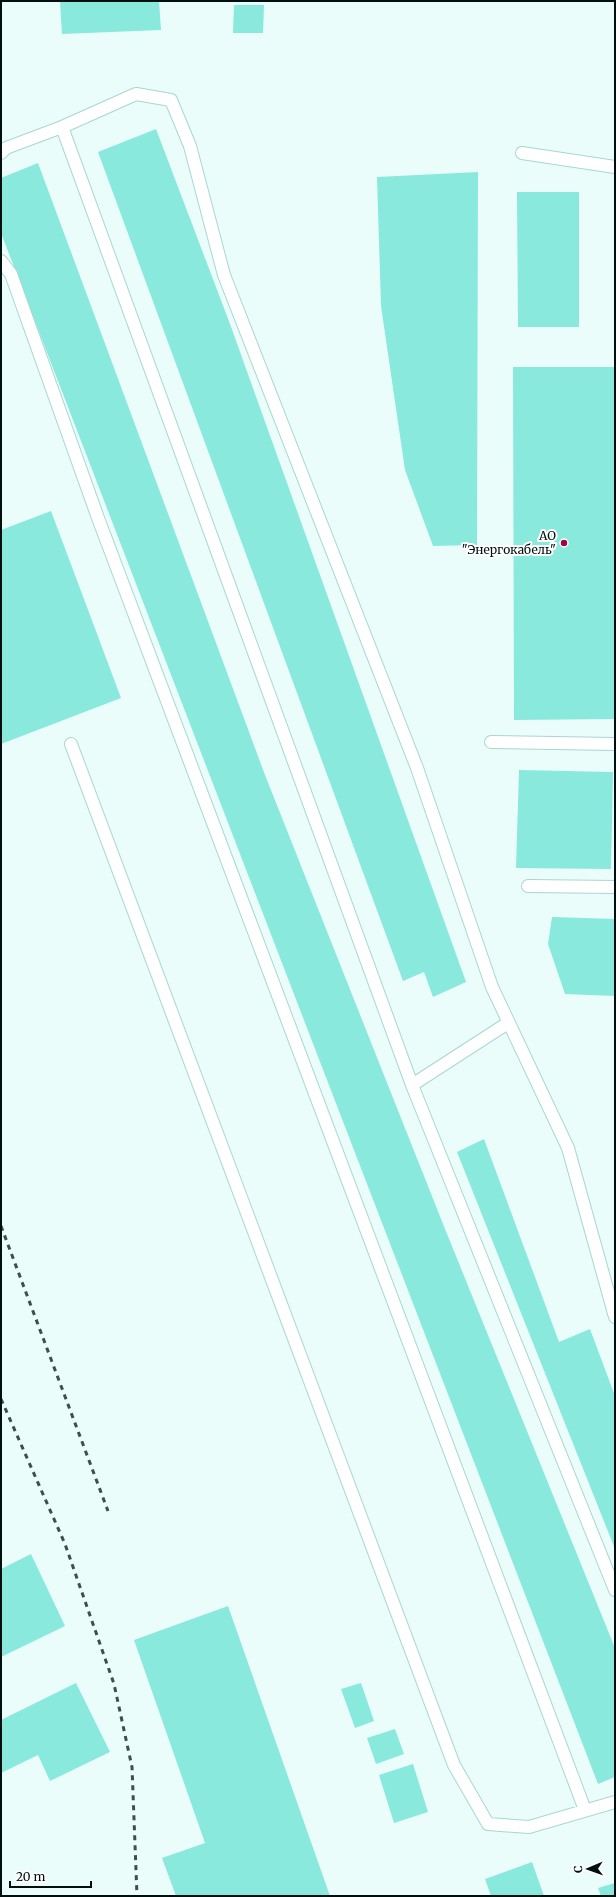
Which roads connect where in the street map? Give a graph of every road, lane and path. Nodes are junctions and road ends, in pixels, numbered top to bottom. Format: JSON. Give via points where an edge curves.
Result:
{"nodes":[{"id":1,"x":62,"y":127,"type":"junction"},
{"id":2,"x":1,"y":153,"type":"edge"},
{"id":3,"x":522,"y":153,"type":"dead end"},
{"id":4,"x":615,"y":167,"type":"edge"},
{"id":5,"x":1,"y":261,"type":"edge"},
{"id":6,"x":491,"y":742,"type":"dead end"},
{"id":7,"x":71,"y":744,"type":"dead end"},
{"id":8,"x":615,"y":744,"type":"edge"},
{"id":9,"x":528,"y":886,"type":"dead end"},
{"id":10,"x":615,"y":887,"type":"edge"},
{"id":11,"x":508,"y":1023,"type":"junction"},
{"id":12,"x":412,"y":1085,"type":"junction"},
{"id":13,"x":615,"y":1317,"type":"edge"},
{"id":14,"x":615,"y":1590,"type":"edge"},
{"id":15,"x":615,"y":1802,"type":"edge"},
{"id":16,"x":585,"y":1810,"type":"junction"}],
"edges":[{"from":1,"to":2,"type":"lane","via":[[6,148]]},
{"from":1,"to":11,"type":"lane","via":[[136,94],[171,100],[190,146],[224,275],[417,768],[492,986]]},
{"from":1,"to":12,"type":"lane"},
{"from":3,"to":4,"type":"lane"},
{"from":5,"to":16,"type":"lane","via":[[10,274],[98,518]]},
{"from":6,"to":8,"type":"lane"},
{"from":7,"to":16,"type":"lane","via":[[454,1765],[488,1824],[529,1827]]},
{"from":9,"to":10,"type":"lane"},
{"from":11,"to":12,"type":"lane"},
{"from":11,"to":13,"type":"lane","via":[[568,1148]]},
{"from":12,"to":14,"type":"lane"},
{"from":15,"to":16,"type":"lane"}]}
